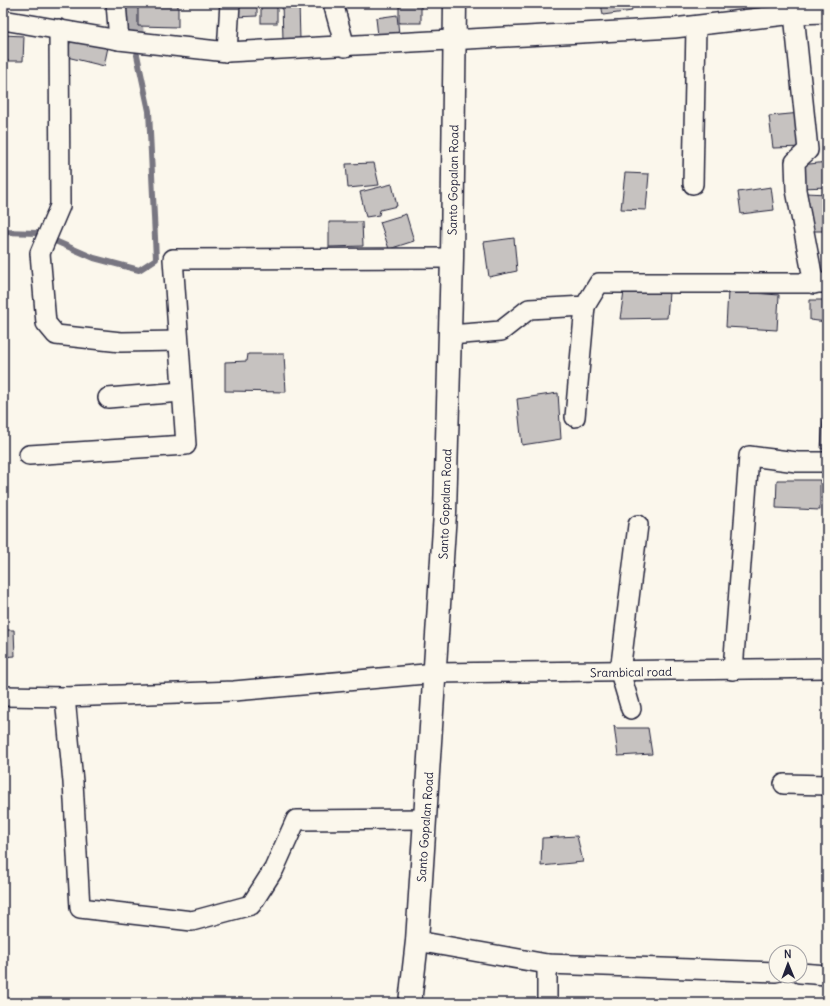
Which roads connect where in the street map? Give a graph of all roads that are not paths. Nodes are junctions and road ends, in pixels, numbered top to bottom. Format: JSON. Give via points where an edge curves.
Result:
{"nodes":[{"id":1,"x":116,"y":3,"type":"edge"},
{"id":2,"x":230,"y":3,"type":"edge"},
{"id":3,"x":333,"y":3,"type":"edge"},
{"id":4,"x":455,"y":3,"type":"edge"},
{"id":5,"x":827,"y":13,"type":"edge"},
{"id":6,"x":794,"y":14,"type":"junction"},
{"id":7,"x":3,"y":20,"type":"edge"},
{"id":8,"x":696,"y":26,"type":"junction"},
{"id":9,"x":59,"y":28,"type":"junction"},
{"id":10,"x":119,"y":40,"type":"junction"},
{"id":11,"x":455,"y":41,"type":"junction"},
{"id":12,"x":345,"y":47,"type":"junction"},
{"id":13,"x":227,"y":52,"type":"junction"},
{"id":14,"x":693,"y":184,"type":"dead end"},
{"id":15,"x":452,"y":258,"type":"junction"},
{"id":16,"x":821,"y":283,"type":"edge"},
{"id":17,"x":584,"y":306,"type":"junction"},
{"id":18,"x":450,"y":335,"type":"junction"},
{"id":19,"x":178,"y":341,"type":"junction"},
{"id":20,"x":181,"y":392,"type":"junction"},
{"id":21,"x":108,"y":398,"type":"dead end"},
{"id":22,"x":575,"y":418,"type":"dead end"},
{"id":23,"x":29,"y":455,"type":"dead end"},
{"id":24,"x":827,"y":462,"type":"edge"},
{"id":25,"x":638,"y":525,"type":"dead end"},
{"id":26,"x":827,"y":668,"type":"edge"},
{"id":27,"x":733,"y":670,"type":"junction"},
{"id":28,"x":620,"y":672,"type":"junction"},
{"id":29,"x":436,"y":673,"type":"junction"},
{"id":30,"x":3,"y":696,"type":"edge"},
{"id":31,"x":65,"y":697,"type":"junction"},
{"id":32,"x":631,"y":709,"type":"dead end"},
{"id":33,"x":784,"y":784,"type":"dead end"},
{"id":34,"x":827,"y":785,"type":"edge"},
{"id":35,"x":426,"y":819,"type":"junction"},
{"id":36,"x":417,"y":941,"type":"junction"},
{"id":37,"x":546,"y":964,"type":"junction"},
{"id":38,"x":768,"y":972,"type":"edge"},
{"id":39,"x":808,"y":974,"type":"edge"},
{"id":40,"x":827,"y":975,"type":"edge"},
{"id":41,"x":410,"y":1003,"type":"edge"},
{"id":42,"x":548,"y":1003,"type":"edge"}],
"edges":[{"from":1,"to":10,"type":"street"},
{"from":2,"to":13,"type":"street"},
{"from":3,"to":12,"type":"street"},
{"from":4,"to":11,"type":"main road","name":"Santo Gopalan Road"},
{"from":5,"to":6,"type":"street"},
{"from":6,"to":8,"type":"street"},
{"from":6,"to":16,"type":"street","via":[[808,150],[795,162],[796,190]]},
{"from":7,"to":9,"type":"street"},
{"from":8,"to":11,"type":"street"},
{"from":8,"to":14,"type":"street"},
{"from":9,"to":10,"type":"street"},
{"from":9,"to":19,"type":"street","via":[[60,206],[40,253],[46,323],[56,335],[121,342]]},
{"from":10,"to":13,"type":"street"},
{"from":11,"to":12,"type":"street"},
{"from":11,"to":15,"type":"main road","name":"Santo Gopalan Road"},
{"from":12,"to":13,"type":"street"},
{"from":15,"to":18,"type":"main road","name":"Santo Gopalan Road"},
{"from":15,"to":19,"type":"street","via":[[173,259]]},
{"from":16,"to":17,"type":"street","via":[[599,283]]},
{"from":17,"to":18,"type":"street","via":[[529,309],[501,331]]},
{"from":17,"to":22,"type":"street"},
{"from":18,"to":29,"type":"main road","name":"Santo Gopalan Road","via":[[445,513]]},
{"from":19,"to":20,"type":"street"},
{"from":20,"to":21,"type":"street"},
{"from":20,"to":23,"type":"street","via":[[186,445]]},
{"from":24,"to":27,"type":"street","via":[[797,462],[749,456]]},
{"from":25,"to":28,"type":"street"},
{"from":26,"to":27,"type":"street","name":"Srambical road"},
{"from":27,"to":28,"type":"street","name":"Srambical road"},
{"from":28,"to":29,"type":"street","name":"Srambical road"},
{"from":28,"to":32,"type":"street"},
{"from":29,"to":31,"type":"street","name":"Srambical road","via":[[234,691]]},
{"from":29,"to":35,"type":"main road","name":"Santo Gopalan Road"},
{"from":30,"to":31,"type":"street","name":"Srambical road"},
{"from":31,"to":35,"type":"street","via":[[80,908],[192,921],[251,904],[274,869],[296,820]]},
{"from":33,"to":34,"type":"street"},
{"from":35,"to":36,"type":"main road","name":"Santo Gopalan Road"},
{"from":36,"to":37,"type":"street"},
{"from":36,"to":41,"type":"main road","name":"Santo Gopalan Road"},
{"from":37,"to":38,"type":"street"},
{"from":37,"to":42,"type":"street"},
{"from":39,"to":40,"type":"street"}]}
